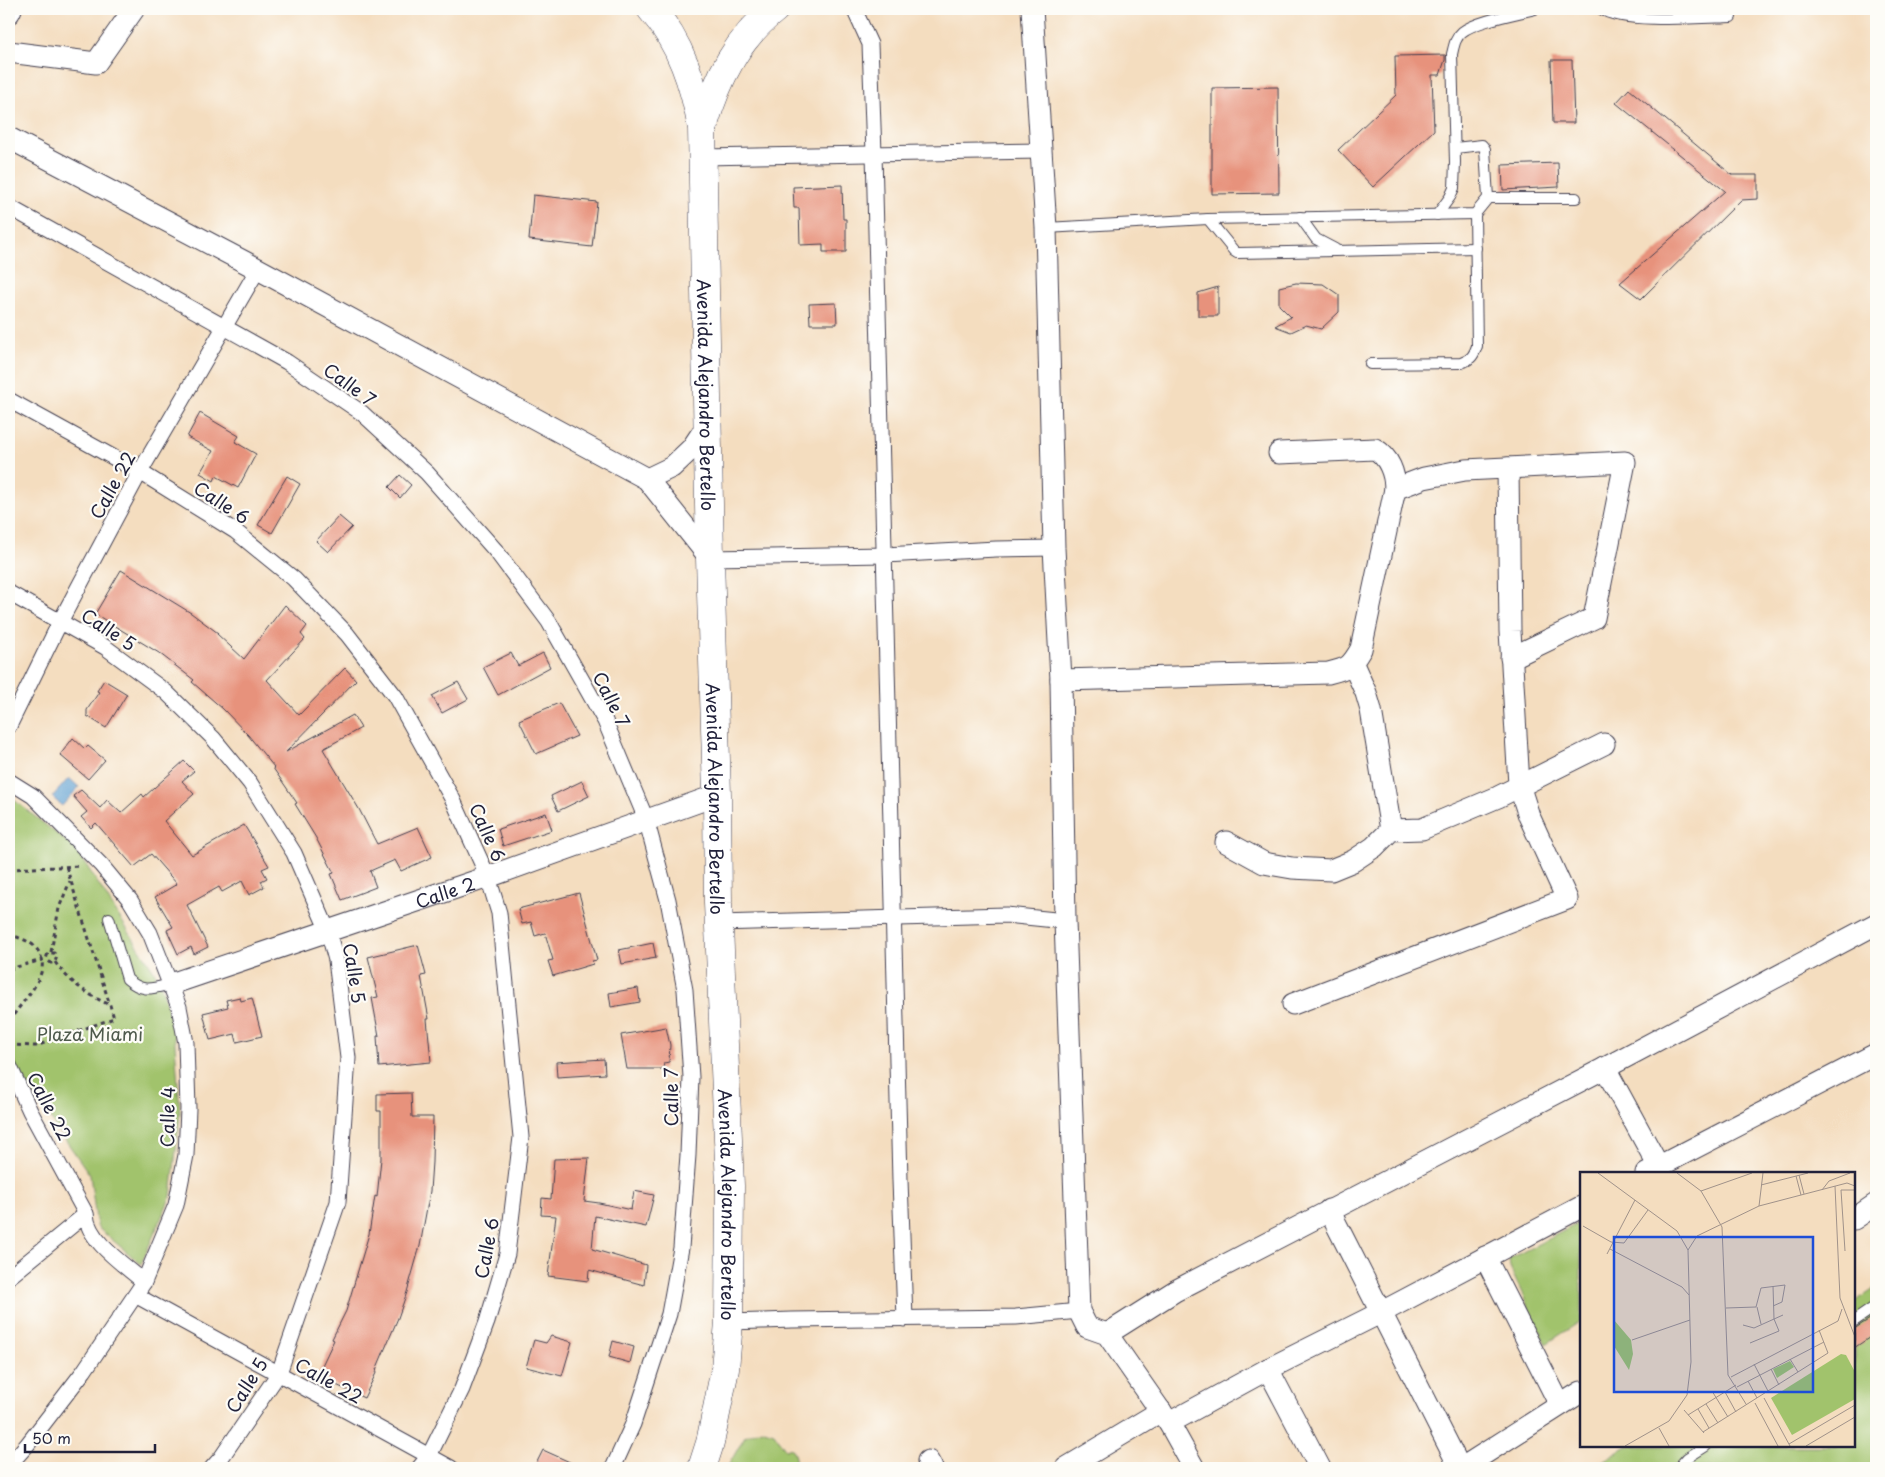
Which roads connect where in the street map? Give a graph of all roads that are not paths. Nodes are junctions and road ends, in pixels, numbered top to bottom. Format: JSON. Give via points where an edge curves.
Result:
{"nodes":[{"id":1,"x":11,"y":9,"type":"edge"},
{"id":2,"x":134,"y":9,"type":"edge"},
{"id":3,"x":651,"y":9,"type":"edge"},
{"id":4,"x":775,"y":9,"type":"edge"},
{"id":5,"x":854,"y":9,"type":"edge"},
{"id":6,"x":1032,"y":9,"type":"edge"},
{"id":7,"x":1535,"y":9,"type":"edge"},
{"id":8,"x":1601,"y":9,"type":"edge"},
{"id":9,"x":9,"y":13,"type":"edge"},
{"id":10,"x":1731,"y":17,"type":"dead end"},
{"id":11,"x":9,"y":52,"type":"edge"},
{"id":12,"x":702,"y":128,"type":"junction"},
{"id":13,"x":9,"y":138,"type":"edge"},
{"id":14,"x":1455,"y":148,"type":"junction"},
{"id":15,"x":1042,"y":151,"type":"junction"},
{"id":16,"x":874,"y":153,"type":"junction"},
{"id":17,"x":703,"y":157,"type":"junction"},
{"id":18,"x":1488,"y":198,"type":"junction"},
{"id":19,"x":1576,"y":198,"type":"dead end"},
{"id":20,"x":9,"y":207,"type":"edge"},
{"id":21,"x":1475,"y":214,"type":"junction"},
{"id":22,"x":1437,"y":215,"type":"junction"},
{"id":23,"x":1300,"y":217,"type":"junction"},
{"id":24,"x":1208,"y":219,"type":"junction"},
{"id":25,"x":1046,"y":228,"type":"junction"},
{"id":26,"x":1476,"y":248,"type":"junction"},
{"id":27,"x":1339,"y":251,"type":"junction"},
{"id":28,"x":258,"y":269,"type":"junction"},
{"id":29,"x":225,"y":328,"type":"junction"},
{"id":30,"x":1370,"y":364,"type":"dead end"},
{"id":31,"x":9,"y":400,"type":"edge"},
{"id":32,"x":708,"y":424,"type":"junction"},
{"id":33,"x":1279,"y":453,"type":"dead end"},
{"id":34,"x":1508,"y":468,"type":"junction"},
{"id":35,"x":140,"y":472,"type":"junction"},
{"id":36,"x":647,"y":479,"type":"junction"},
{"id":37,"x":1395,"y":489,"type":"junction"},
{"id":38,"x":1054,"y":548,"type":"junction"},
{"id":39,"x":885,"y":555,"type":"junction"},
{"id":40,"x":710,"y":558,"type":"junction"},
{"id":41,"x":9,"y":592,"type":"edge"},
{"id":42,"x":61,"y":620,"type":"junction"},
{"id":43,"x":1511,"y":658,"type":"junction"},
{"id":44,"x":1353,"y":664,"type":"junction"},
{"id":45,"x":1061,"y":680,"type":"junction"},
{"id":46,"x":9,"y":726,"type":"edge"},
{"id":47,"x":1604,"y":744,"type":"dead end"},
{"id":48,"x":9,"y":780,"type":"edge"},
{"id":49,"x":1520,"y":785,"type":"junction"},
{"id":50,"x":717,"y":795,"type":"junction"},
{"id":51,"x":646,"y":820,"type":"junction"},
{"id":52,"x":1391,"y":830,"type":"junction"},
{"id":53,"x":1226,"y":842,"type":"dead end"},
{"id":54,"x":488,"y":877,"type":"junction"},
{"id":55,"x":109,"y":918,"type":"dead end"},
{"id":56,"x":893,"y":919,"type":"junction"},
{"id":57,"x":1065,"y":921,"type":"junction"},
{"id":58,"x":719,"y":924,"type":"junction"},
{"id":59,"x":1876,"y":924,"type":"edge"},
{"id":60,"x":328,"y":931,"type":"junction"},
{"id":61,"x":170,"y":984,"type":"junction"},
{"id":62,"x":1293,"y":1004,"type":"dead end"},
{"id":63,"x":1876,"y":1054,"type":"edge"},
{"id":64,"x":9,"y":1065,"type":"edge"},
{"id":65,"x":1605,"y":1068,"type":"junction"},
{"id":66,"x":1661,"y":1169,"type":"edge"},
{"id":67,"x":1876,"y":1204,"type":"edge"},
{"id":68,"x":1580,"y":1208,"type":"edge"},
{"id":69,"x":1328,"y":1210,"type":"junction"},
{"id":70,"x":86,"y":1214,"type":"junction"},
{"id":71,"x":1855,"y":1218,"type":"edge"},
{"id":72,"x":1485,"y":1256,"type":"junction"},
{"id":73,"x":9,"y":1277,"type":"edge"},
{"id":74,"x":144,"y":1282,"type":"junction"},
{"id":75,"x":137,"y":1296,"type":"junction"},
{"id":76,"x":1876,"y":1306,"type":"edge"},
{"id":77,"x":1079,"y":1311,"type":"junction"},
{"id":78,"x":1380,"y":1313,"type":"junction"},
{"id":79,"x":905,"y":1319,"type":"junction"},
{"id":80,"x":1855,"y":1320,"type":"edge"},
{"id":81,"x":729,"y":1322,"type":"junction"},
{"id":82,"x":1107,"y":1334,"type":"junction"},
{"id":83,"x":1268,"y":1369,"type":"junction"},
{"id":84,"x":279,"y":1373,"type":"junction"},
{"id":85,"x":1580,"y":1393,"type":"edge"},
{"id":86,"x":1560,"y":1405,"type":"junction"},
{"id":87,"x":1165,"y":1417,"type":"junction"},
{"id":88,"x":1704,"y":1447,"type":"edge"},
{"id":89,"x":429,"y":1456,"type":"junction"},
{"id":90,"x":9,"y":1465,"type":"edge"},
{"id":91,"x":212,"y":1468,"type":"edge"},
{"id":92,"x":419,"y":1468,"type":"edge"},
{"id":93,"x":451,"y":1468,"type":"edge"},
{"id":94,"x":614,"y":1468,"type":"edge"},
{"id":95,"x":702,"y":1468,"type":"edge"},
{"id":96,"x":1066,"y":1468,"type":"edge"},
{"id":97,"x":1194,"y":1468,"type":"edge"},
{"id":98,"x":1320,"y":1468,"type":"edge"},
{"id":99,"x":1461,"y":1468,"type":"edge"},
{"id":100,"x":1678,"y":1468,"type":"edge"}],
"edges":[{"from":1,"to":9,"type":"street"},
{"from":2,"to":11,"type":"street","via":[[96,63]]},
{"from":3,"to":12,"type":"main road","name":"Avenida Alejandro Bertello","via":[[673,40],[687,68]]},
{"from":4,"to":12,"type":"main road","name":"Avenida Alejandro Bertello","via":[[758,22],[733,55],[714,92]]},
{"from":5,"to":16,"type":"street","via":[[870,44]]},
{"from":6,"to":15,"type":"street"},
{"from":7,"to":14,"type":"lane","via":[[1474,25],[1456,39],[1452,54]]},
{"from":8,"to":10,"type":"lane","via":[[1634,18]]},
{"from":12,"to":17,"type":"main road","name":"Avenida Alejandro Bertello"},
{"from":13,"to":28,"type":"street"},
{"from":14,"to":18,"type":"lane","via":[[1484,147]]},
{"from":14,"to":22,"type":"lane","via":[[1454,188]]},
{"from":15,"to":16,"type":"street"},
{"from":15,"to":25,"type":"street"},
{"from":16,"to":17,"type":"street"},
{"from":16,"to":39,"type":"street"},
{"from":17,"to":32,"type":"main road","name":"Avenida Alejandro Bertello"},
{"from":18,"to":19,"type":"lane"},
{"from":18,"to":21,"type":"lane"},
{"from":20,"to":29,"type":"street","name":"Calle 7"},
{"from":21,"to":22,"type":"lane"},
{"from":21,"to":26,"type":"lane"},
{"from":22,"to":23,"type":"lane"},
{"from":23,"to":24,"type":"lane"},
{"from":23,"to":27,"type":"lane","via":[[1316,239]]},
{"from":24,"to":25,"type":"lane"},
{"from":24,"to":27,"type":"lane","via":[[1238,253]]},
{"from":25,"to":38,"type":"street"},
{"from":26,"to":27,"type":"lane"},
{"from":26,"to":30,"type":"lane","via":[[1477,346],[1469,361]]},
{"from":28,"to":29,"type":"street","name":"Calle 22"},
{"from":28,"to":36,"type":"street"},
{"from":29,"to":35,"type":"street","name":"Calle 22"},
{"from":29,"to":51,"type":"street","name":"Calle 7","via":[[287,362],[362,413],[427,473],[496,551],[549,622],[596,704]]},
{"from":31,"to":35,"type":"street","name":"Calle 6"},
{"from":32,"to":36,"type":"street","via":[[692,448],[672,467]]},
{"from":32,"to":40,"type":"main road","name":"Avenida Alejandro Bertello"},
{"from":33,"to":37,"type":"street","via":[[1375,450],[1387,460]]},
{"from":34,"to":37,"type":"street","via":[[1444,473]]},
{"from":34,"to":43,"type":"street"},
{"from":34,"to":43,"type":"street","via":[[1625,462],[1594,618]]},
{"from":35,"to":42,"type":"street","name":"Calle 22"},
{"from":35,"to":54,"type":"street","name":"Calle 6","via":[[235,531],[294,579],[347,634],[395,696],[453,800]]},
{"from":36,"to":40,"type":"street"},
{"from":37,"to":44,"type":"street","via":[[1361,649]]},
{"from":38,"to":39,"type":"street"},
{"from":38,"to":45,"type":"street"},
{"from":39,"to":40,"type":"street"},
{"from":39,"to":56,"type":"street"},
{"from":40,"to":50,"type":"main road","name":"Avenida Alejandro Bertello"},
{"from":41,"to":42,"type":"street","name":"Calle 5"},
{"from":42,"to":46,"type":"street","name":"Calle 22"},
{"from":42,"to":60,"type":"street","name":"Calle 5","via":[[105,647],[166,692],[250,782],[294,853]]},
{"from":43,"to":49,"type":"street"},
{"from":44,"to":45,"type":"street","via":[[1328,673]]},
{"from":44,"to":52,"type":"street","via":[[1371,710]]},
{"from":45,"to":57,"type":"street"},
{"from":47,"to":49,"type":"street"},
{"from":48,"to":61,"type":"street","name":"Calle 4","via":[[33,796],[101,865],[130,900],[150,933]]},
{"from":49,"to":52,"type":"street","via":[[1422,829]]},
{"from":49,"to":62,"type":"street","via":[[1529,816],[1567,899]]},
{"from":50,"to":51,"type":"street","name":"Calle 2"},
{"from":50,"to":58,"type":"main road","name":"Avenida Alejandro Bertello"},
{"from":51,"to":54,"type":"street","name":"Calle 2"},
{"from":51,"to":94,"type":"street","name":"Calle 7","via":[[668,900],[684,990],[691,1077],[688,1155],[681,1248],[669,1314],[633,1424]]},
{"from":52,"to":53,"type":"street","via":[[1353,861],[1331,870],[1264,863]]},
{"from":54,"to":60,"type":"street","name":"Calle 2"},
{"from":54,"to":89,"type":"street","name":"Calle 6","via":[[499,913],[521,1137],[507,1254],[487,1322],[462,1388]]},
{"from":55,"to":61,"type":"lane","via":[[127,979],[148,990]]},
{"from":56,"to":57,"type":"street","via":[[1006,915]]},
{"from":56,"to":58,"type":"street"},
{"from":56,"to":79,"type":"street"},
{"from":57,"to":77,"type":"street"},
{"from":58,"to":81,"type":"main road","name":"Avenida Alejandro Bertello","via":[[730,1186]]},
{"from":59,"to":65,"type":"street"},
{"from":60,"to":61,"type":"street","name":"Calle 2"},
{"from":60,"to":84,"type":"street","name":"Calle 5","via":[[336,960],[348,1058],[338,1202]]},
{"from":61,"to":74,"type":"street","name":"Calle 4","via":[[179,1007],[186,1043],[186,1155],[176,1204]]},
{"from":63,"to":66,"type":"street"},
{"from":64,"to":70,"type":"street","name":"Calle 22"},
{"from":65,"to":66,"type":"street"},
{"from":65,"to":69,"type":"street"},
{"from":67,"to":71,"type":"street"},
{"from":68,"to":72,"type":"street"},
{"from":69,"to":78,"type":"street"},
{"from":69,"to":82,"type":"street","via":[[1175,1291]]},
{"from":70,"to":73,"type":"street"},
{"from":70,"to":74,"type":"street","name":"Calle 22","via":[[87,1223],[102,1245]]},
{"from":72,"to":78,"type":"street"},
{"from":72,"to":86,"type":"street"},
{"from":74,"to":75,"type":"street","name":"Calle 4"},
{"from":75,"to":84,"type":"street","name":"Calle 22"},
{"from":75,"to":90,"type":"street","name":"Calle 4","via":[[84,1371]]},
{"from":76,"to":80,"type":"lane"},
{"from":77,"to":79,"type":"street","via":[[1016,1317]]},
{"from":77,"to":82,"type":"street","via":[[1087,1327]]},
{"from":78,"to":83,"type":"street"},
{"from":78,"to":99,"type":"street"},
{"from":79,"to":81,"type":"street"},
{"from":81,"to":95,"type":"main road","name":"Avenida Alejandro Bertello","via":[[725,1369]]},
{"from":82,"to":87,"type":"street"},
{"from":83,"to":87,"type":"street"},
{"from":83,"to":98,"type":"street"},
{"from":84,"to":89,"type":"street","name":"Calle 22"},
{"from":84,"to":91,"type":"street","name":"Calle 5"},
{"from":85,"to":86,"type":"street"},
{"from":86,"to":99,"type":"street"},
{"from":87,"to":96,"type":"street"},
{"from":87,"to":97,"type":"street"},
{"from":88,"to":100,"type":"lane","via":[[1686,1458]]},
{"from":89,"to":92,"type":"street","name":"Calle 6"},
{"from":89,"to":93,"type":"street","name":"Calle 22"}]}
